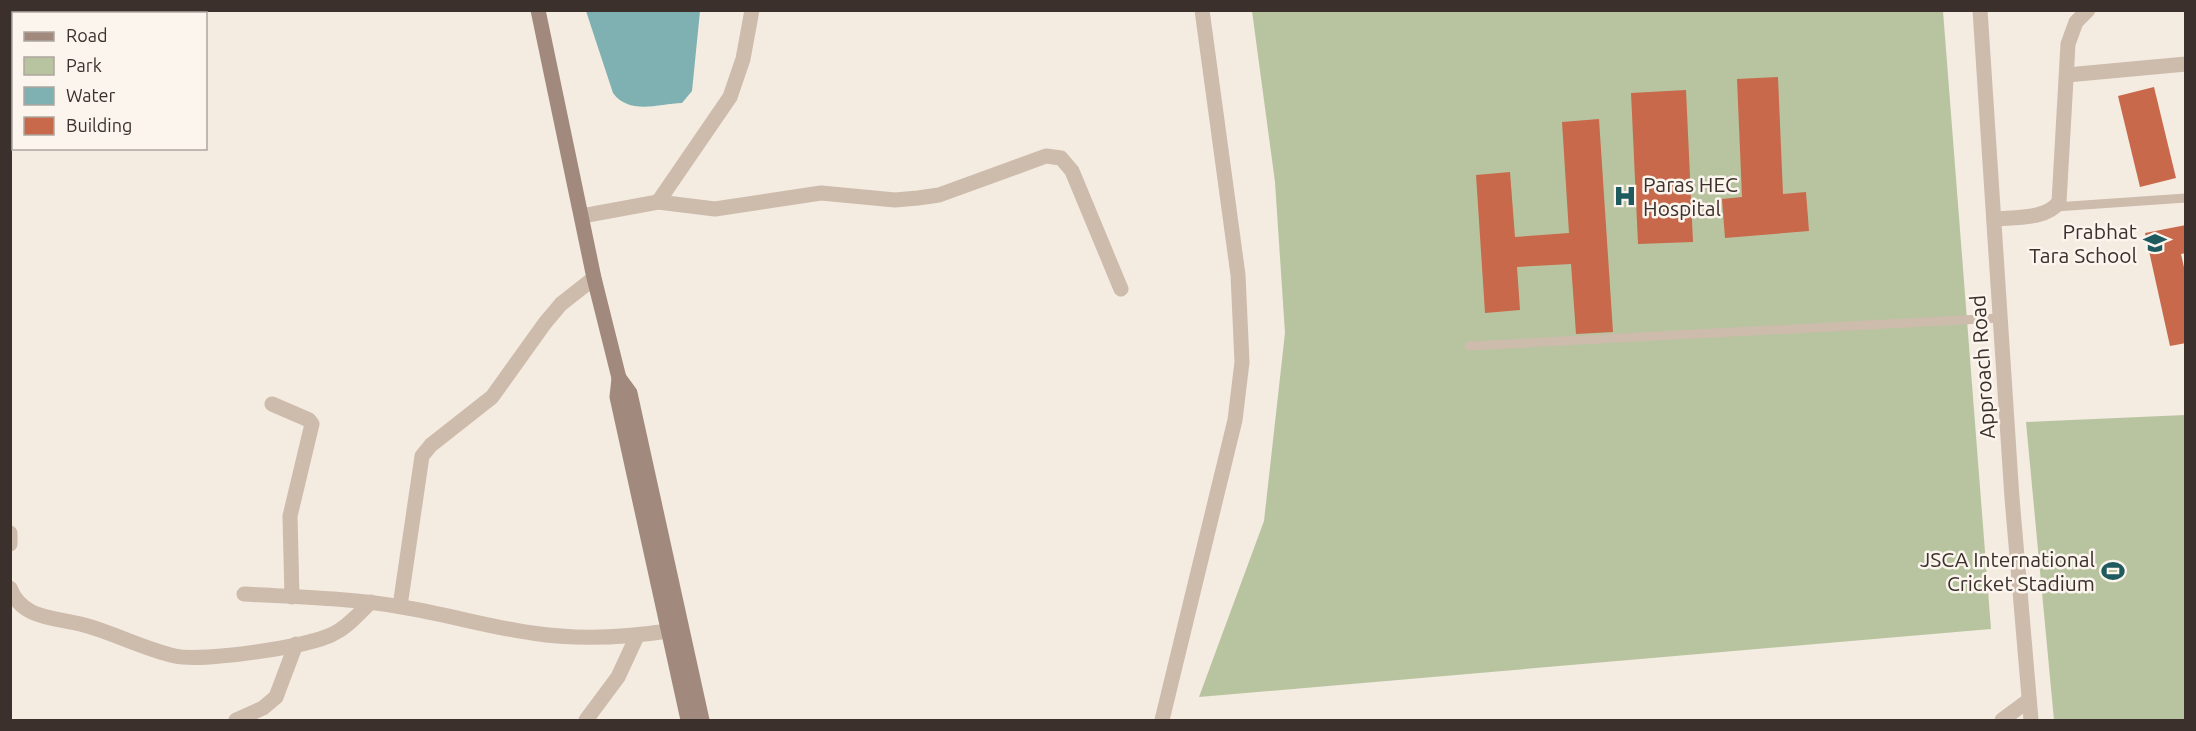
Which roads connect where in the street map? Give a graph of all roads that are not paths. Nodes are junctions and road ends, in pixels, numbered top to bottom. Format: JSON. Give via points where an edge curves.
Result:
{"nodes":[{"id":1,"x":538,"y":10,"type":"edge"},
{"id":2,"x":752,"y":10,"type":"edge"},
{"id":3,"x":1202,"y":10,"type":"edge"},
{"id":4,"x":1980,"y":10,"type":"edge"},
{"id":5,"x":2088,"y":10,"type":"edge"},
{"id":6,"x":2186,"y":64,"type":"edge"},
{"id":7,"x":2067,"y":75,"type":"junction"},
{"id":8,"x":2186,"y":198,"type":"edge"},
{"id":9,"x":658,"y":202,"type":"junction"},
{"id":10,"x":2055,"y":207,"type":"junction"},
{"id":11,"x":582,"y":216,"type":"junction"},
{"id":12,"x":1994,"y":219,"type":"junction"},
{"id":13,"x":594,"y":278,"type":"junction"},
{"id":14,"x":1121,"y":289,"type":"dead end"},
{"id":15,"x":2000,"y":318,"type":"junction"},
{"id":16,"x":1469,"y":346,"type":"dead end"},
{"id":17,"x":619,"y":378,"type":"junction"},
{"id":18,"x":272,"y":404,"type":"dead end"},
{"id":19,"x":10,"y":532,"type":"edge"},
{"id":20,"x":10,"y":544,"type":"edge"},
{"id":21,"x":10,"y":588,"type":"edge"},
{"id":22,"x":244,"y":594,"type":"dead end"},
{"id":23,"x":292,"y":597,"type":"junction"},
{"id":24,"x":371,"y":602,"type":"junction"},
{"id":25,"x":400,"y":606,"type":"junction"},
{"id":26,"x":668,"y":631,"type":"junction"},
{"id":27,"x":637,"y":636,"type":"junction"},
{"id":28,"x":296,"y":644,"type":"junction"},
{"id":29,"x":2028,"y":713,"type":"edge"},
{"id":30,"x":236,"y":720,"type":"edge"},
{"id":31,"x":586,"y":720,"type":"edge"},
{"id":32,"x":688,"y":720,"type":"edge"},
{"id":33,"x":702,"y":720,"type":"edge"},
{"id":34,"x":1162,"y":720,"type":"edge"},
{"id":35,"x":2002,"y":720,"type":"edge"}],
"edges":[{"from":1,"to":11,"type":"main road"},
{"from":2,"to":9,"type":"street","via":[[741,68],[730,97]]},
{"from":3,"to":34,"type":"street","via":[[1238,275],[1242,362],[1235,420]]},
{"from":4,"to":12,"type":"street","name":"Approach Road"},
{"from":5,"to":7,"type":"street","via":[[2072,31]]},
{"from":6,"to":7,"type":"street"},
{"from":7,"to":10,"type":"street","via":[[2061,195]]},
{"from":8,"to":10,"type":"lane"},
{"from":9,"to":11,"type":"street"},
{"from":9,"to":14,"type":"street","via":[[715,209],[821,193],[895,200],[918,198],[939,195],[1034,159],[1054,156],[1072,171]]},
{"from":10,"to":12,"type":"street","via":[[2042,214]]},
{"from":11,"to":13,"type":"main road"},
{"from":12,"to":15,"type":"street","name":"Approach Road"},
{"from":13,"to":17,"type":"main road"},
{"from":13,"to":25,"type":"street","via":[[571,295],[545,323],[492,397],[422,456]]},
{"from":15,"to":16,"type":"lane"},
{"from":15,"to":29,"type":"street","name":"Approach Road"},
{"from":17,"to":26,"type":"main road","via":[[617,397]]},
{"from":17,"to":33,"type":"main road","via":[[630,393]]},
{"from":18,"to":23,"type":"street","via":[[312,424],[290,516]]},
{"from":19,"to":20,"type":"street"},
{"from":21,"to":28,"type":"street","via":[[30,613],[83,625],[172,655],[202,657]]},
{"from":22,"to":23,"type":"street"},
{"from":23,"to":24,"type":"street"},
{"from":24,"to":25,"type":"street"},
{"from":24,"to":28,"type":"street","via":[[331,635]]},
{"from":25,"to":27,"type":"street","via":[[530,633]]},
{"from":26,"to":27,"type":"street"},
{"from":26,"to":32,"type":"main road"},
{"from":27,"to":31,"type":"street","via":[[618,677]]},
{"from":28,"to":30,"type":"street","via":[[276,697],[263,708]]},
{"from":29,"to":35,"type":"street"}]}
